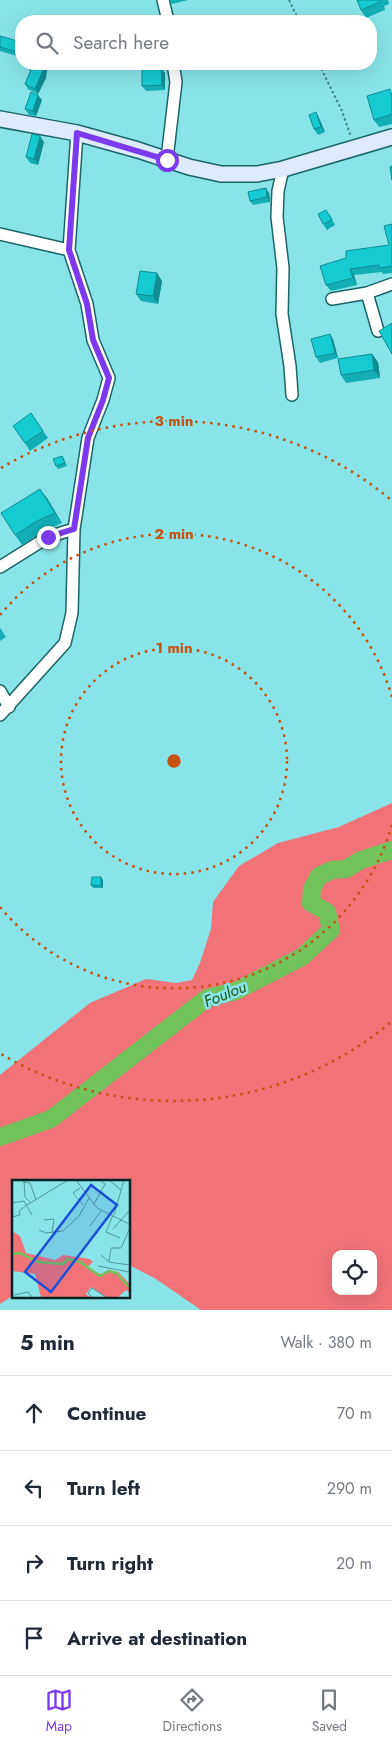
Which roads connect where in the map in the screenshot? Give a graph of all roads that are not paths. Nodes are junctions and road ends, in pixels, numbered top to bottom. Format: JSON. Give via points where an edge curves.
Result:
{"nodes":[{"id":1,"x":163,"y":0,"type":"edge"},
{"id":2,"x":167,"y":15,"type":"edge"},
{"id":3,"x":175,"y":70,"type":"edge"},
{"id":4,"x":0,"y":119,"type":"edge"},
{"id":5,"x":77,"y":133,"type":"junction"},
{"id":6,"x":392,"y":138,"type":"edge"},
{"id":7,"x":167,"y":160,"type":"junction"},
{"id":8,"x":283,"y":169,"type":"junction"},
{"id":9,"x":0,"y":234,"type":"edge"},
{"id":10,"x":69,"y":250,"type":"junction"},
{"id":11,"x":392,"y":284,"type":"edge"},
{"id":12,"x":367,"y":293,"type":"junction"},
{"id":13,"x":332,"y":299,"type":"dead end"},
{"id":14,"x":378,"y":331,"type":"edge"},
{"id":15,"x":292,"y":395,"type":"dead end"},
{"id":16,"x":74,"y":529,"type":"junction"},
{"id":17,"x":0,"y":567,"type":"edge"},
{"id":18,"x":0,"y":691,"type":"edge"},
{"id":19,"x":4,"y":711,"type":"edge"}],
"edges":[{"from":1,"to":2,"type":"street"},
{"from":3,"to":7,"type":"street"},
{"from":4,"to":5,"type":"street"},
{"from":5,"to":7,"type":"street"},
{"from":5,"to":10,"type":"street"},
{"from":6,"to":8,"type":"street"},
{"from":7,"to":8,"type":"street","via":[[221,174],[257,174]]},
{"from":8,"to":15,"type":"street","via":[[277,217],[282,314]]},
{"from":9,"to":10,"type":"street"},
{"from":10,"to":16,"type":"street","via":[[87,304],[93,340],[109,378],[88,438]]},
{"from":11,"to":12,"type":"street"},
{"from":12,"to":13,"type":"street"},
{"from":12,"to":14,"type":"street"},
{"from":16,"to":17,"type":"street","via":[[48,537]]},
{"from":16,"to":19,"type":"street","via":[[72,613],[65,643]]},
{"from":18,"to":19,"type":"street"}]}
